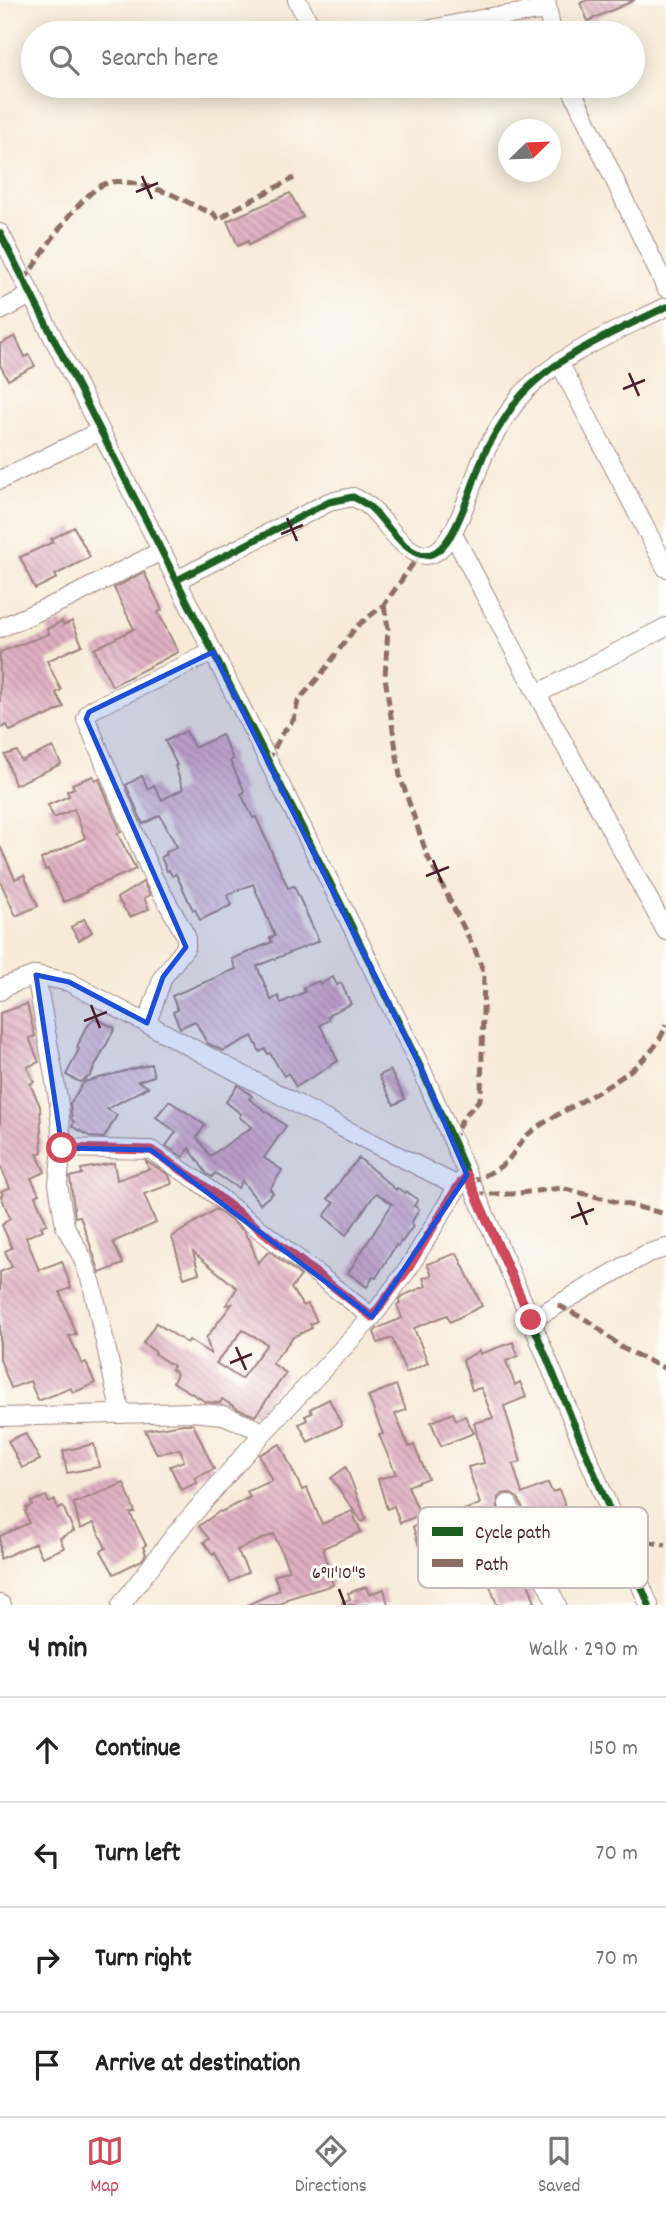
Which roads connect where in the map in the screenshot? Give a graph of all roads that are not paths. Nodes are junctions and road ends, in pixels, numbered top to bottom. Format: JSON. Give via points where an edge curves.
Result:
{"nodes":[{"id":1,"x":297,"y":0,"type":"edge"},
{"id":2,"x":547,"y":5,"type":"edge"},
{"id":3,"x":308,"y":21,"type":"edge"},
{"id":4,"x":465,"y":21,"type":"edge"},
{"id":5,"x":576,"y":98,"type":"edge"},
{"id":6,"x":0,"y":233,"type":"edge"},
{"id":7,"x":666,"y":288,"type":"edge"},
{"id":8,"x":31,"y":295,"type":"junction"},
{"id":9,"x":666,"y":307,"type":"edge"},
{"id":10,"x":0,"y":311,"type":"edge"},
{"id":11,"x":559,"y":362,"type":"junction"},
{"id":12,"x":100,"y":431,"type":"junction"},
{"id":13,"x":0,"y":480,"type":"edge"},
{"id":14,"x":452,"y":532,"type":"junction"},
{"id":15,"x":161,"y":551,"type":"junction"},
{"id":16,"x":666,"y":568,"type":"edge"},
{"id":17,"x":177,"y":580,"type":"junction"},
{"id":18,"x":666,"y":627,"type":"edge"},
{"id":19,"x":0,"y":628,"type":"edge"},
{"id":20,"x":213,"y":652,"type":"junction"},
{"id":21,"x":537,"y":694,"type":"junction"},
{"id":22,"x":666,"y":931,"type":"edge"},
{"id":23,"x":36,"y":975,"type":"junction"},
{"id":24,"x":0,"y":991,"type":"edge"},
{"id":25,"x":146,"y":1023,"type":"junction"},
{"id":26,"x":62,"y":1148,"type":"junction"},
{"id":27,"x":462,"y":1181,"type":"junction"},
{"id":28,"x":666,"y":1248,"type":"edge"},
{"id":29,"x":372,"y":1317,"type":"junction"},
{"id":30,"x":531,"y":1320,"type":"junction"},
{"id":31,"x":121,"y":1414,"type":"junction"},
{"id":32,"x":0,"y":1417,"type":"edge"},
{"id":33,"x":264,"y":1432,"type":"junction"},
{"id":34,"x":508,"y":1504,"type":"dead end"},
{"id":35,"x":509,"y":1507,"type":"edge"},
{"id":36,"x":608,"y":1507,"type":"edge"},
{"id":37,"x":549,"y":1588,"type":"edge"},
{"id":38,"x":642,"y":1588,"type":"edge"},
{"id":39,"x":130,"y":1601,"type":"edge"},
{"id":40,"x":557,"y":1605,"type":"edge"},
{"id":41,"x":649,"y":1605,"type":"edge"}],
"edges":[{"from":1,"to":3,"type":"street"},
{"from":2,"to":4,"type":"street"},
{"from":5,"to":7,"type":"street"},
{"from":6,"to":8,"type":"street"},
{"from":8,"to":10,"type":"street"},
{"from":8,"to":12,"type":"street"},
{"from":9,"to":11,"type":"street"},
{"from":11,"to":14,"type":"street","via":[[519,398],[485,451]]},
{"from":11,"to":16,"type":"street"},
{"from":12,"to":13,"type":"street"},
{"from":12,"to":15,"type":"street"},
{"from":14,"to":17,"type":"street","via":[[441,549],[419,555],[369,506],[353,497],[339,499]]},
{"from":14,"to":21,"type":"street"},
{"from":15,"to":17,"type":"street"},
{"from":15,"to":19,"type":"street"},
{"from":17,"to":20,"type":"street"},
{"from":18,"to":21,"type":"street"},
{"from":20,"to":25,"type":"street","via":[[95,708],[86,719],[153,877],[186,936],[186,947],[163,977]]},
{"from":20,"to":27,"type":"street","via":[[419,1066]]},
{"from":21,"to":22,"type":"street"},
{"from":23,"to":24,"type":"street"},
{"from":23,"to":25,"type":"street","via":[[69,982]]},
{"from":23,"to":26,"type":"street","via":[[59,1104]]},
{"from":25,"to":27,"type":"street","via":[[327,1120]]},
{"from":26,"to":29,"type":"street","via":[[151,1150],[198,1181]]},
{"from":26,"to":31,"type":"street","via":[[58,1184],[65,1226],[92,1284]]},
{"from":27,"to":29,"type":"street","via":[[408,1269]]},
{"from":27,"to":30,"type":"street"},
{"from":28,"to":30,"type":"street","via":[[646,1254]]},
{"from":29,"to":33,"type":"street"},
{"from":30,"to":36,"type":"street"},
{"from":31,"to":32,"type":"street"},
{"from":31,"to":33,"type":"street","via":[[223,1415]]},
{"from":33,"to":39,"type":"street","via":[[174,1536]]},
{"from":34,"to":35,"type":"street"},
{"from":37,"to":40,"type":"street"},
{"from":38,"to":41,"type":"street"}]}
